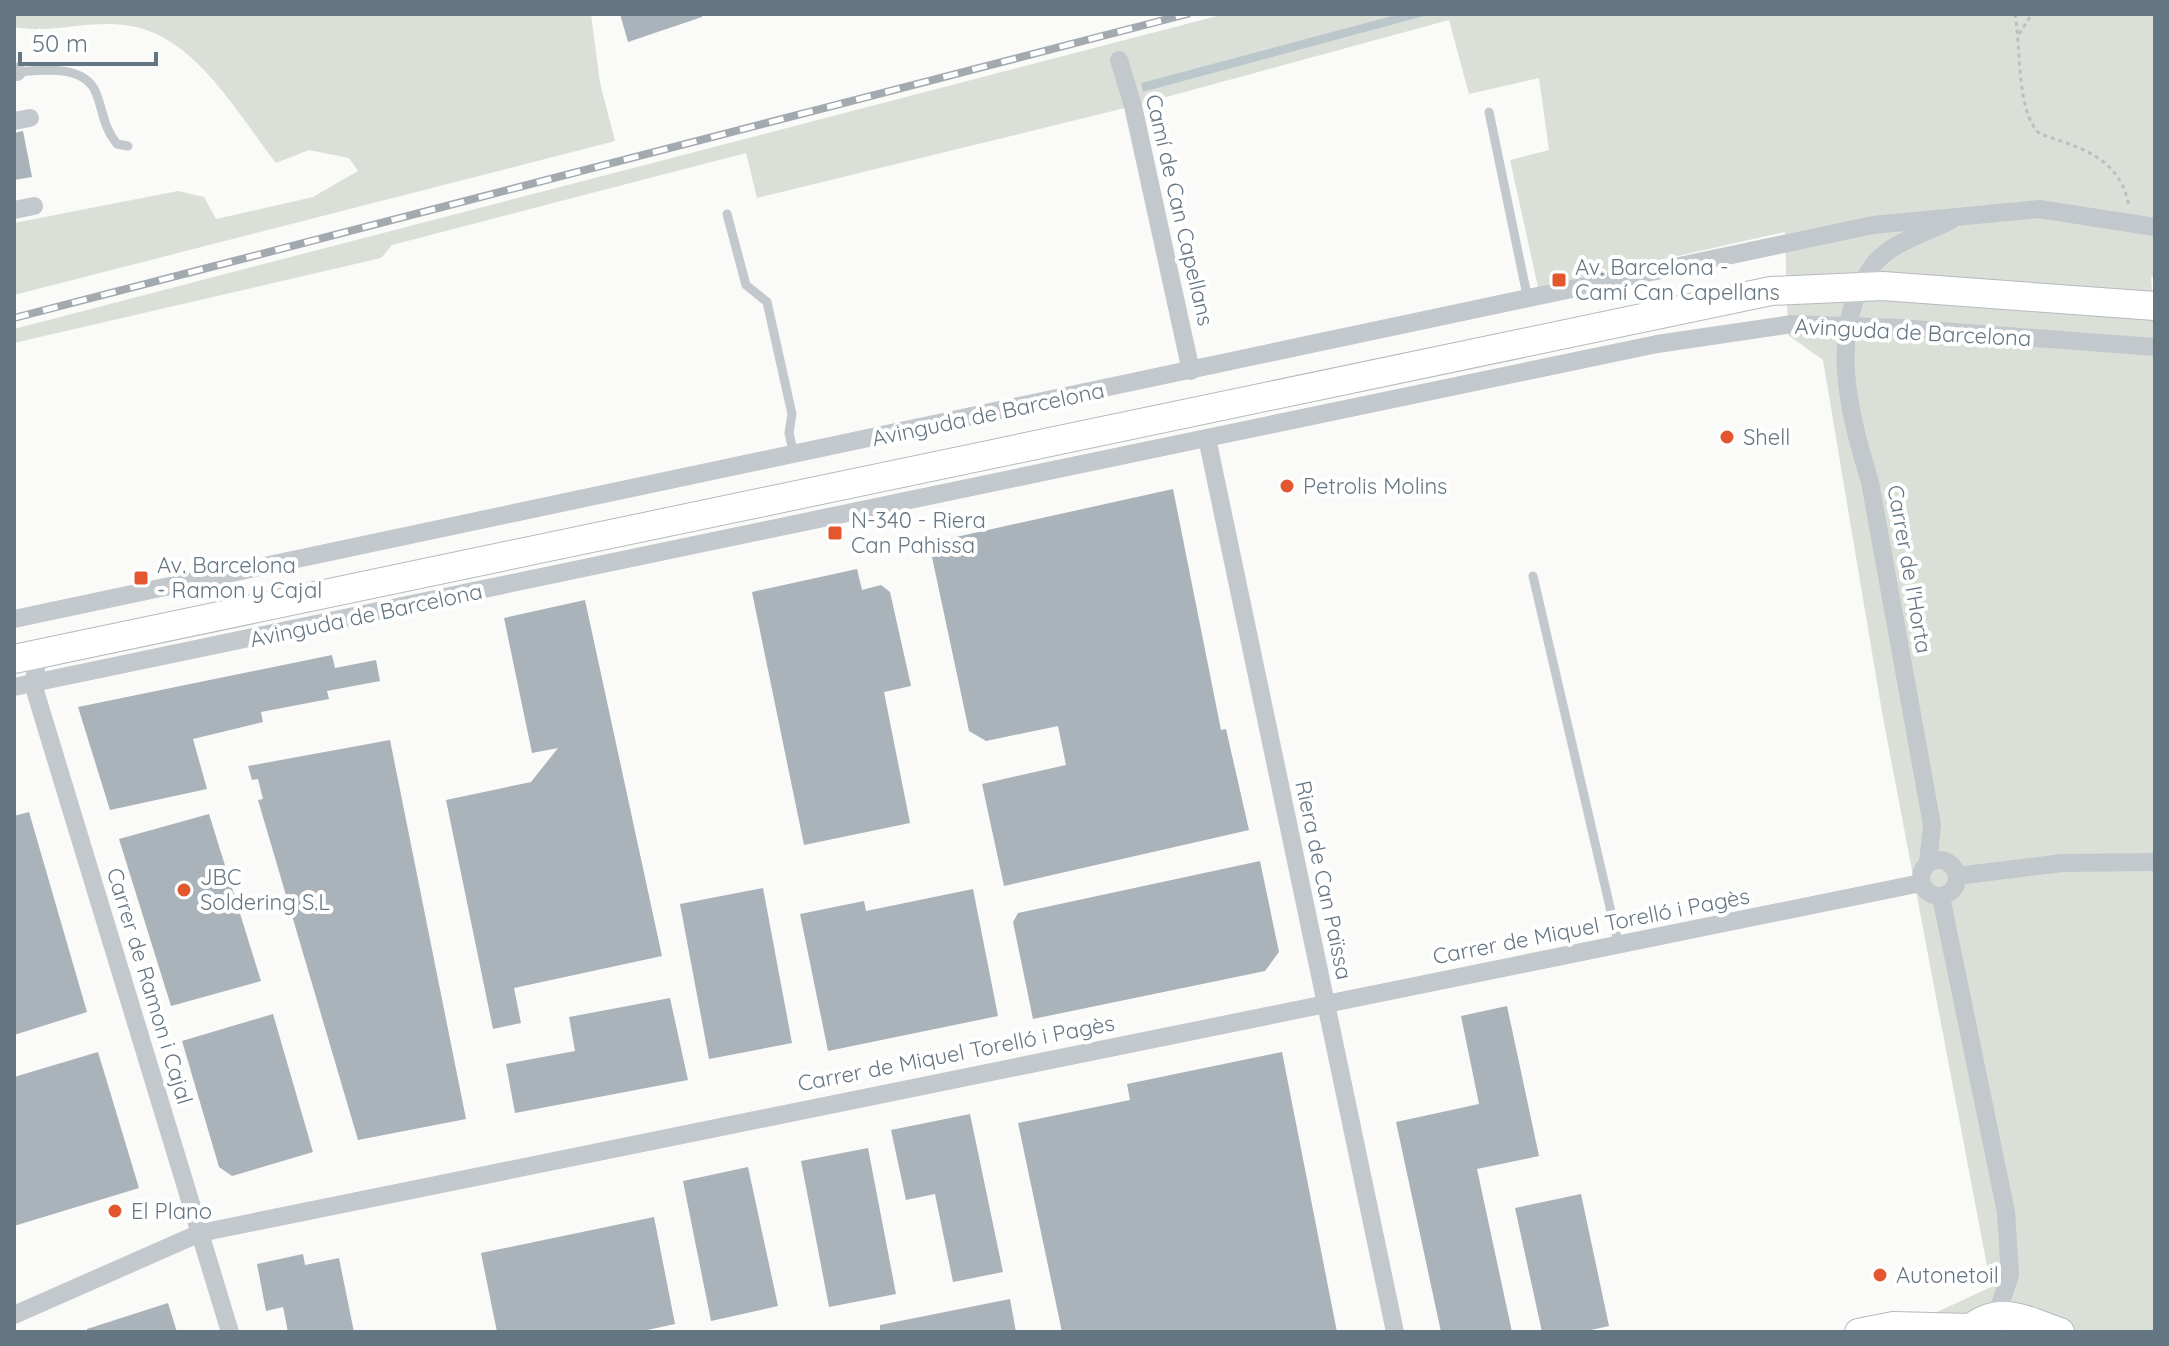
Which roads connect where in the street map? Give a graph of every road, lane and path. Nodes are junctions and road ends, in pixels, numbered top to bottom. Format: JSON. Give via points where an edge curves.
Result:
{"nodes":[{"id":1,"x":2015,"y":14,"type":"edge"},
{"id":2,"x":2032,"y":14,"type":"edge"},
{"id":3,"x":2019,"y":34,"type":"junction"},
{"id":4,"x":1119,"y":60,"type":"dead end"},
{"id":5,"x":16,"y":71,"type":"edge"},
{"id":6,"x":1489,"y":112,"type":"dead end"},
{"id":7,"x":128,"y":146,"type":"dead end"},
{"id":8,"x":34,"y":206,"type":"dead end"},
{"id":9,"x":14,"y":210,"type":"edge"},
{"id":10,"x":727,"y":214,"type":"dead end"},
{"id":11,"x":1963,"y":215,"type":"junction"},
{"id":12,"x":2132,"y":221,"type":"junction"},
{"id":13,"x":2155,"y":227,"type":"edge"},
{"id":14,"x":1862,"y":286,"type":"junction"},
{"id":15,"x":1528,"y":300,"type":"junction"},
{"id":16,"x":2155,"y":306,"type":"edge"},
{"id":17,"x":1846,"y":326,"type":"junction"},
{"id":18,"x":1521,"y":341,"type":"junction"},
{"id":19,"x":1657,"y":344,"type":"junction"},
{"id":20,"x":2155,"y":347,"type":"edge"},
{"id":21,"x":1191,"y":371,"type":"junction"},
{"id":22,"x":1207,"y":438,"type":"junction"},
{"id":23,"x":794,"y":455,"type":"junction"},
{"id":24,"x":1533,"y":576,"type":"dead end"},
{"id":25,"x":14,"y":619,"type":"edge"},
{"id":26,"x":27,"y":656,"type":"edge"},
{"id":27,"x":33,"y":684,"type":"junction"},
{"id":28,"x":14,"y":687,"type":"edge"},
{"id":29,"x":2155,"y":862,"type":"edge"},
{"id":30,"x":1928,"y":863,"type":"junction"},
{"id":31,"x":1957,"y":876,"type":"junction"},
{"id":32,"x":1921,"y":883,"type":"junction"},
{"id":33,"x":1941,"y":897,"type":"junction"},
{"id":34,"x":1619,"y":946,"type":"junction"},
{"id":35,"x":1326,"y":1004,"type":"junction"},
{"id":36,"x":200,"y":1233,"type":"junction"},
{"id":37,"x":14,"y":1315,"type":"edge"},
{"id":38,"x":1978,"y":1325,"type":"edge"},
{"id":39,"x":230,"y":1332,"type":"edge"},
{"id":40,"x":1395,"y":1332,"type":"edge"},
{"id":41,"x":1858,"y":1332,"type":"edge"},
{"id":42,"x":2057,"y":1332,"type":"edge"}],
"edges":[{"from":1,"to":3,"type":"path"},
{"from":2,"to":3,"type":"path"},
{"from":3,"to":12,"type":"path","via":[[2022,90],[2032,127],[2102,159],[2125,183]]},
{"from":4,"to":21,"type":"street","name":"Camí de Can Capellans"},
{"from":5,"to":7,"type":"lane","via":[[84,77],[96,92],[106,130],[117,144]]},
{"from":6,"to":15,"type":"lane"},
{"from":8,"to":9,"type":"street"},
{"from":10,"to":23,"type":"lane","via":[[746,285],[767,302],[792,414]]},
{"from":11,"to":12,"type":"street","name":"Avinguda de Barcelona","via":[[2039,209]]},
{"from":11,"to":14,"type":"street","name":"Avinguda de Barcelona","via":[[1897,246],[1871,266]]},
{"from":11,"to":15,"type":"street","name":"Avinguda de Barcelona","via":[[1873,225]]},
{"from":12,"to":13,"type":"street","name":"Avinguda de Barcelona"},
{"from":14,"to":16,"type":"main road","name":"Avinguda de Barcelona"},
{"from":14,"to":17,"type":"street","name":"Carrer de l'Horta"},
{"from":14,"to":18,"type":"main road","name":"Avinguda de Barcelona","via":[[1771,291]]},
{"from":15,"to":21,"type":"street","name":"Avinguda de Barcelona"},
{"from":17,"to":19,"type":"street","name":"Avinguda de Barcelona","via":[[1792,324]]},
{"from":17,"to":20,"type":"street","name":"Avinguda de Barcelona"},
{"from":17,"to":30,"type":"street","name":"Carrer de l'Horta","via":[[1843,361],[1932,825]]},
{"from":18,"to":19,"type":"street","name":"Avinguda de Barcelona"},
{"from":18,"to":26,"type":"main road","name":"Avinguda de Barcelona"},
{"from":19,"to":22,"type":"street","name":"Avinguda de Barcelona"},
{"from":21,"to":23,"type":"street","name":"Avinguda de Barcelona"},
{"from":22,"to":27,"type":"street","name":"Avinguda de Barcelona"},
{"from":22,"to":35,"type":"street","name":"Riera de Can Païssa"},
{"from":23,"to":25,"type":"street","name":"Avinguda de Barcelona"},
{"from":24,"to":34,"type":"lane"},
{"from":26,"to":27,"type":"street","name":"Carrer de Ramon i Cajal"},
{"from":27,"to":28,"type":"street","name":"Avinguda de Barcelona"},
{"from":27,"to":36,"type":"street","name":"Carrer de Ramon i Cajal"},
{"from":29,"to":31,"type":"street","via":[[2062,863]]},
{"from":30,"to":31,"type":"street","via":[[1946,861]]},
{"from":30,"to":32,"type":"street"},
{"from":31,"to":33,"type":"street","via":[[1952,890]]},
{"from":32,"to":33,"type":"street","via":[[1928,893]]},
{"from":32,"to":34,"type":"street","name":"Carrer de Miquel Torelló i Pagès"},
{"from":33,"to":38,"type":"street","via":[[2006,1212],[2010,1275]]},
{"from":34,"to":35,"type":"street","name":"Carrer de Miquel Torelló i Pagès"},
{"from":35,"to":36,"type":"street","name":"Carrer de Miquel Torelló i Pagès"},
{"from":35,"to":40,"type":"street","name":"Riera de Can Païssa"},
{"from":36,"to":37,"type":"street","name":"Carrer de Miquel Torelló i Pagès"},
{"from":36,"to":39,"type":"street","name":"Carrer de Ramon i Cajal"},
{"from":38,"to":41,"type":"main road","via":[[1893,1325]]},
{"from":38,"to":42,"type":"main road","via":[[2033,1319]]}]}
